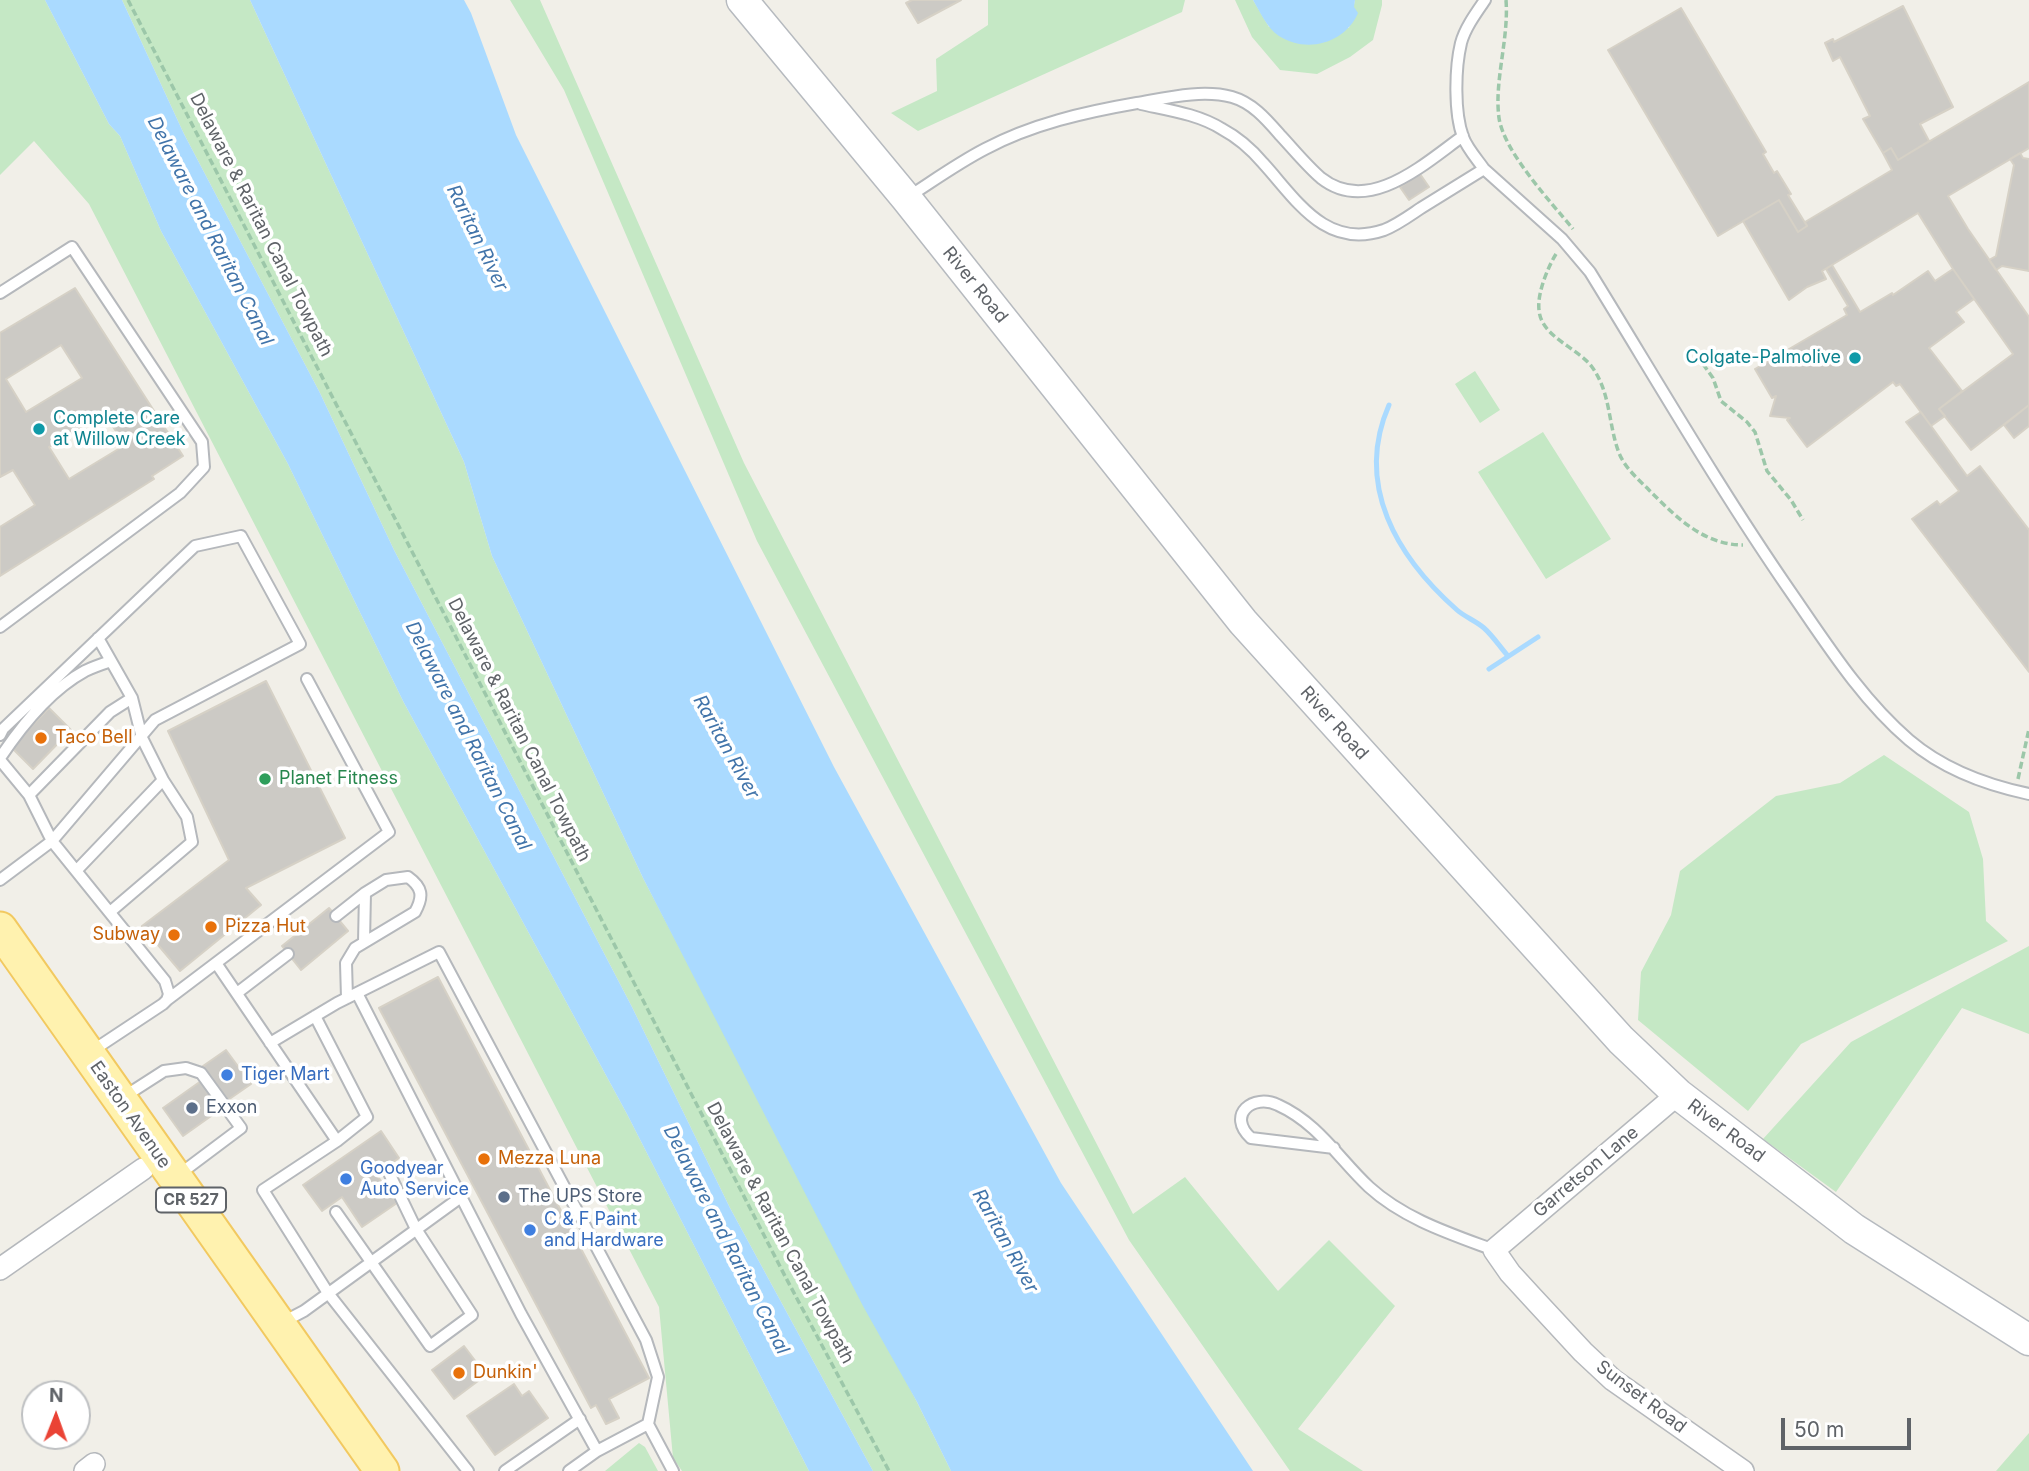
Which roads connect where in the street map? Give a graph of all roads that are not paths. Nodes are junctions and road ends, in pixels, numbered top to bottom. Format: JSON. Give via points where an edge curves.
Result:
{"nodes":[{"id":1,"x":742,"y":0,"type":"edge"},
{"id":2,"x":1485,"y":0,"type":"edge"},
{"id":3,"x":1135,"y":103,"type":"junction"},
{"id":4,"x":1463,"y":136,"type":"junction"},
{"id":5,"x":1484,"y":169,"type":"junction"},
{"id":6,"x":906,"y":198,"type":"junction"},
{"id":7,"x":0,"y":293,"type":"edge"},
{"id":8,"x":0,"y":627,"type":"edge"},
{"id":9,"x":98,"y":638,"type":"junction"},
{"id":10,"x":111,"y":661,"type":"junction"},
{"id":11,"x":307,"y":679,"type":"dead end"},
{"id":12,"x":132,"y":698,"type":"junction"},
{"id":13,"x":0,"y":735,"type":"edge"},
{"id":14,"x":142,"y":738,"type":"junction"},
{"id":15,"x":0,"y":759,"type":"edge"},
{"id":16,"x":163,"y":780,"type":"junction"},
{"id":17,"x":2029,"y":794,"type":"edge"},
{"id":18,"x":29,"y":795,"type":"junction"},
{"id":19,"x":52,"y":841,"type":"junction"},
{"id":20,"x":76,"y":871,"type":"junction"},
{"id":21,"x":0,"y":880,"type":"edge"},
{"id":22,"x":365,"y":893,"type":"junction"},
{"id":23,"x":110,"y":912,"type":"junction"},
{"id":24,"x":336,"y":916,"type":"dead end"},
{"id":25,"x":0,"y":929,"type":"edge"},
{"id":26,"x":364,"y":942,"type":"junction"},
{"id":27,"x":288,"y":954,"type":"dead end"},
{"id":28,"x":216,"y":963,"type":"junction"},
{"id":29,"x":0,"y":968,"type":"edge"},
{"id":30,"x":237,"y":993,"type":"junction"},
{"id":31,"x":352,"y":995,"type":"junction"},
{"id":32,"x":167,"y":1000,"type":"junction"},
{"id":33,"x":315,"y":1016,"type":"junction"},
{"id":34,"x":270,"y":1043,"type":"junction"},
{"id":35,"x":87,"y":1054,"type":"junction"},
{"id":36,"x":1678,"y":1094,"type":"junction"},
{"id":37,"x":119,"y":1100,"type":"junction"},
{"id":38,"x":337,"y":1141,"type":"junction"},
{"id":39,"x":1334,"y":1148,"type":"junction"},
{"id":40,"x":143,"y":1169,"type":"junction"},
{"id":41,"x":390,"y":1175,"type":"dead end"},
{"id":42,"x":175,"y":1178,"type":"junction"},
{"id":43,"x":461,"y":1197,"type":"junction"},
{"id":44,"x":336,"y":1212,"type":"dead end"},
{"id":45,"x":416,"y":1229,"type":"junction"},
{"id":46,"x":1494,"y":1250,"type":"junction"},
{"id":47,"x":371,"y":1262,"type":"junction"},
{"id":48,"x":2,"y":1263,"type":"edge"},
{"id":49,"x":328,"y":1293,"type":"junction"},
{"id":50,"x":279,"y":1324,"type":"junction"},
{"id":51,"x":2029,"y":1340,"type":"edge"},
{"id":52,"x":580,"y":1419,"type":"junction"},
{"id":53,"x":648,"y":1424,"type":"junction"},
{"id":54,"x":597,"y":1451,"type":"junction"},
{"id":55,"x":518,"y":1467,"type":"edge"},
{"id":56,"x":355,"y":1471,"type":"edge"},
{"id":57,"x":382,"y":1471,"type":"edge"},
{"id":58,"x":468,"y":1471,"type":"edge"},
{"id":59,"x":505,"y":1471,"type":"edge"},
{"id":60,"x":569,"y":1471,"type":"edge"},
{"id":61,"x":673,"y":1471,"type":"edge"},
{"id":62,"x":1742,"y":1471,"type":"edge"}],
"edges":[{"from":1,"to":6,"type":"main road","name":"River Road"},
{"from":2,"to":4,"type":"lane","via":[[1461,43],[1457,101]]},
{"from":3,"to":4,"type":"lane","via":[[1166,97],[1228,96],[1239,100],[1264,116],[1322,179],[1349,190],[1392,184]]},
{"from":3,"to":5,"type":"lane","via":[[1200,118],[1222,129],[1262,162],[1310,216],[1340,231],[1386,229]]},
{"from":3,"to":6,"type":"lane","via":[[1072,116],[985,149]]},
{"from":4,"to":5,"type":"lane"},
{"from":5,"to":17,"type":"lane","via":[[1590,272],[1754,539],[1835,657],[1884,718],[1958,772]]},
{"from":6,"to":36,"type":"main road","name":"River Road","via":[[1244,622],[1621,1040]]},
{"from":7,"to":8,"type":"lane","via":[[72,247],[202,442],[204,467],[180,493]]},
{"from":9,"to":10,"type":"lane"},
{"from":9,"to":13,"type":"lane"},
{"from":9,"to":14,"type":"lane","via":[[195,546],[241,536],[300,645],[155,720]]},
{"from":10,"to":12,"type":"lane"},
{"from":10,"to":15,"type":"lane","via":[[85,671],[53,693]]},
{"from":11,"to":28,"type":"lane","via":[[389,832]]},
{"from":12,"to":14,"type":"lane"},
{"from":12,"to":18,"type":"lane","via":[[110,712]]},
{"from":14,"to":16,"type":"lane"},
{"from":14,"to":19,"type":"lane"},
{"from":15,"to":18,"type":"lane"},
{"from":16,"to":20,"type":"lane"},
{"from":16,"to":23,"type":"lane","via":[[187,817],[192,842]]},
{"from":18,"to":19,"type":"lane"},
{"from":19,"to":20,"type":"lane"},
{"from":19,"to":21,"type":"lane"},
{"from":20,"to":23,"type":"lane"},
{"from":22,"to":24,"type":"lane"},
{"from":22,"to":26,"type":"lane"},
{"from":22,"to":26,"type":"lane","via":[[386,880],[408,877],[421,891],[415,912]]},
{"from":23,"to":32,"type":"lane","via":[[165,981]]},
{"from":25,"to":35,"type":"main road","name":"Easton Avenue","number":"CR 527"},
{"from":26,"to":31,"type":"lane","via":[[346,964]]},
{"from":27,"to":30,"type":"lane"},
{"from":28,"to":30,"type":"lane"},
{"from":28,"to":32,"type":"lane"},
{"from":29,"to":40,"type":"main road","name":"Easton Avenue","number":"CR 527"},
{"from":30,"to":34,"type":"lane"},
{"from":31,"to":33,"type":"lane"},
{"from":31,"to":43,"type":"lane"},
{"from":31,"to":53,"type":"lane","via":[[439,952],[646,1340],[658,1377]]},
{"from":32,"to":35,"type":"lane"},
{"from":33,"to":34,"type":"lane"},
{"from":33,"to":38,"type":"lane","via":[[367,1117]]},
{"from":34,"to":38,"type":"lane"},
{"from":35,"to":37,"type":"main road","name":"Easton Avenue","number":"CR 527"},
{"from":36,"to":46,"type":"street","name":"Garretson Lane"},
{"from":36,"to":51,"type":"main road","name":"River Road","via":[[1854,1229]]},
{"from":37,"to":42,"type":"main road","name":"Easton Avenue","number":"CR 527"},
{"from":37,"to":42,"type":"lane","via":[[164,1071],[186,1068],[201,1073],[241,1128]]},
{"from":38,"to":49,"type":"lane","via":[[263,1191]]},
{"from":39,"to":39,"type":"lane","via":[[1251,1138],[1240,1124],[1242,1112],[1262,1102],[1277,1104],[1310,1125]]},
{"from":39,"to":46,"type":"lane","via":[[1370,1188],[1396,1206]]},
{"from":40,"to":48,"type":"street"},
{"from":40,"to":56,"type":"main road","name":"Easton Avenue","number":"CR 527"},
{"from":41,"to":45,"type":"lane"},
{"from":42,"to":50,"type":"main road","name":"Easton Avenue","number":"CR 527"},
{"from":43,"to":45,"type":"lane"},
{"from":43,"to":52,"type":"lane"},
{"from":44,"to":47,"type":"lane"},
{"from":45,"to":47,"type":"lane"},
{"from":45,"to":47,"type":"lane","via":[[472,1315],[430,1346]]},
{"from":46,"to":62,"type":"street","name":"Sunset Road","via":[[1510,1273],[1613,1380]]},
{"from":47,"to":49,"type":"lane"},
{"from":49,"to":50,"type":"lane"},
{"from":49,"to":58,"type":"lane"},
{"from":50,"to":57,"type":"main road","name":"Easton Avenue","number":"CR 527"},
{"from":52,"to":54,"type":"lane"},
{"from":52,"to":55,"type":"lane"},
{"from":53,"to":54,"type":"lane"},
{"from":53,"to":61,"type":"lane"},
{"from":54,"to":60,"type":"lane"},
{"from":55,"to":59,"type":"lane"}]}
